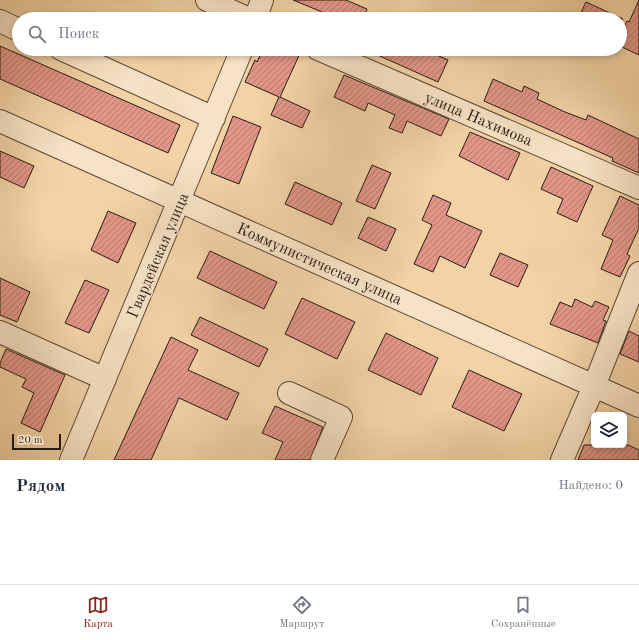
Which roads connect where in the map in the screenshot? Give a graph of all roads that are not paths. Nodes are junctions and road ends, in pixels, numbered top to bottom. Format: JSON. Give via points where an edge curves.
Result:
{"nodes":[{"id":1,"x":207,"y":0,"type":"edge"},
{"id":2,"x":262,"y":0,"type":"edge"},
{"id":3,"x":234,"y":12,"type":"edge"},
{"id":4,"x":258,"y":12,"type":"edge"},
{"id":5,"x":0,"y":21,"type":"edge"},
{"id":6,"x":12,"y":27,"type":"edge"},
{"id":7,"x":77,"y":56,"type":"edge"},
{"id":8,"x":239,"y":56,"type":"edge"},
{"id":9,"x":334,"y":56,"type":"edge"},
{"id":10,"x":214,"y":118,"type":"junction"},
{"id":11,"x":0,"y":121,"type":"edge"},
{"id":12,"x":639,"y":188,"type":"edge"},
{"id":13,"x":180,"y":201,"type":"junction"},
{"id":14,"x":639,"y":273,"type":"edge"},
{"id":15,"x":0,"y":332,"type":"edge"},
{"id":16,"x":105,"y":379,"type":"junction"},
{"id":17,"x":594,"y":386,"type":"junction"},
{"id":18,"x":289,"y":393,"type":"dead end"},
{"id":19,"x":639,"y":406,"type":"edge"},
{"id":20,"x":71,"y":460,"type":"edge"},
{"id":21,"x":322,"y":460,"type":"edge"},
{"id":22,"x":562,"y":460,"type":"edge"}],
"edges":[{"from":1,"to":3,"type":"street"},
{"from":2,"to":4,"type":"street"},
{"from":5,"to":6,"type":"street"},
{"from":7,"to":10,"type":"street"},
{"from":8,"to":10,"type":"street","name":"Гвардейская улица"},
{"from":9,"to":12,"type":"street","name":"улица Нахимова"},
{"from":10,"to":13,"type":"street","name":"Гвардейская улица"},
{"from":11,"to":13,"type":"street","name":"Коммунистическая улица"},
{"from":13,"to":16,"type":"street","name":"Гвардейская улица"},
{"from":13,"to":17,"type":"street","name":"Коммунистическая улица"},
{"from":14,"to":17,"type":"street"},
{"from":15,"to":16,"type":"street"},
{"from":16,"to":20,"type":"street","name":"Гвардейская улица"},
{"from":17,"to":19,"type":"street","name":"Коммунистическая улица"},
{"from":17,"to":22,"type":"street"},
{"from":18,"to":21,"type":"street","via":[[341,417]]}]}
